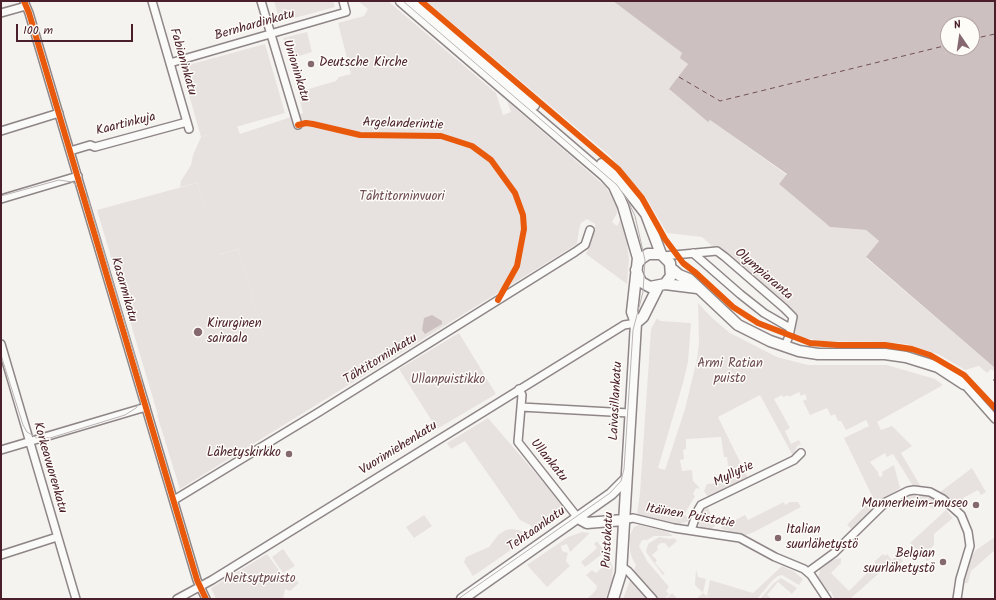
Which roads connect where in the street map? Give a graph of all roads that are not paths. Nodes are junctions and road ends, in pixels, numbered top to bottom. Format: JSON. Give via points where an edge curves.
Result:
{"nodes":[{"id":1,"x":152,"y":1,"type":"edge"},
{"id":2,"x":261,"y":1,"type":"edge"},
{"id":3,"x":343,"y":1,"type":"edge"},
{"id":4,"x":401,"y":1,"type":"edge"},
{"id":5,"x":412,"y":1,"type":"edge"},
{"id":6,"x":25,"y":3,"type":"edge"},
{"id":7,"x":1,"y":13,"type":"edge"},
{"id":8,"x":271,"y":33,"type":"junction"},
{"id":9,"x":170,"y":63,"type":"junction"},
{"id":10,"x":59,"y":113,"type":"junction"},
{"id":11,"x":188,"y":125,"type":"joint"},
{"id":12,"x":298,"y":125,"type":"dead end"},
{"id":13,"x":1,"y":131,"type":"edge"},
{"id":14,"x":70,"y":150,"type":"junction"},
{"id":15,"x":78,"y":176,"type":"junction"},
{"id":16,"x":1,"y":199,"type":"edge"},
{"id":17,"x":590,"y":230,"type":"dead end"},
{"id":18,"x":692,"y":252,"type":"junction"},
{"id":19,"x":662,"y":255,"type":"junction"},
{"id":20,"x":637,"y":267,"type":"junction"},
{"id":21,"x":672,"y":269,"type":"junction"},
{"id":22,"x":662,"y":286,"type":"junction"},
{"id":23,"x":697,"y":288,"type":"junction"},
{"id":24,"x":636,"y":323,"type":"junction"},
{"id":25,"x":790,"y":328,"type":"junction"},
{"id":26,"x":1,"y":344,"type":"edge"},
{"id":27,"x":785,"y":346,"type":"junction"},
{"id":28,"x":4,"y":366,"type":"edge"},
{"id":29,"x":964,"y":384,"type":"joint"},
{"id":30,"x":519,"y":389,"type":"junction"},
{"id":31,"x":146,"y":407,"type":"junction"},
{"id":32,"x":521,"y":407,"type":"junction"},
{"id":33,"x":629,"y":413,"type":"junction"},
{"id":34,"x":995,"y":419,"type":"edge"},
{"id":35,"x":29,"y":441,"type":"junction"},
{"id":36,"x":1,"y":450,"type":"edge"},
{"id":37,"x":801,"y":453,"type":"dead end"},
{"id":38,"x":625,"y":480,"type":"junction"},
{"id":39,"x":174,"y":500,"type":"junction"},
{"id":40,"x":578,"y":518,"type":"junction"},
{"id":41,"x":623,"y":520,"type":"junction"},
{"id":42,"x":691,"y":530,"type":"junction"},
{"id":43,"x":57,"y":538,"type":"junction"},
{"id":44,"x":1,"y":555,"type":"edge"},
{"id":45,"x":621,"y":566,"type":"junction"},
{"id":46,"x":808,"y":572,"type":"junction"},
{"id":47,"x":200,"y":586,"type":"junction"},
{"id":48,"x":76,"y":599,"type":"edge"},
{"id":49,"x":177,"y":599,"type":"edge"},
{"id":50,"x":206,"y":599,"type":"edge"},
{"id":51,"x":462,"y":599,"type":"edge"},
{"id":52,"x":613,"y":599,"type":"edge"},
{"id":53,"x":653,"y":599,"type":"edge"},
{"id":54,"x":827,"y":599,"type":"edge"},
{"id":55,"x":957,"y":599,"type":"edge"}],
"edges":[{"from":1,"to":9,"type":"street","name":"Fabianinkatu"},
{"from":2,"to":8,"type":"street","name":"Unioninkatu"},
{"from":3,"to":8,"type":"street","name":"Bernhardinkatu","via":[[346,12]]},
{"from":4,"to":20,"type":"main road","name":"Laivasillankatu","via":[[608,179],[623,206],[636,246]]},
{"from":5,"to":19,"type":"main road","via":[[618,178],[646,214]]},
{"from":6,"to":7,"type":"street"},
{"from":6,"to":10,"type":"street","name":"Kasarmikatu"},
{"from":8,"to":9,"type":"street","name":"Bernhardinkatu"},
{"from":8,"to":12,"type":"street","name":"Unioninkatu"},
{"from":9,"to":11,"type":"street","name":"Fabianinkatu"},
{"from":10,"to":13,"type":"street"},
{"from":10,"to":14,"type":"street","name":"Kasarmikatu"},
{"from":11,"to":14,"type":"street","name":"Kaartinkuja","via":[[153,131],[95,147],[90,145]]},
{"from":14,"to":15,"type":"street","name":"Kasarmikatu"},
{"from":15,"to":16,"type":"street"},
{"from":15,"to":31,"type":"street","name":"Kasarmikatu"},
{"from":17,"to":39,"type":"street","name":"Tähtitorninkatu","via":[[585,245],[568,257]]},
{"from":18,"to":19,"type":"street","name":"Olympiaranta"},
{"from":18,"to":25,"type":"street","via":[[764,313]]},
{"from":18,"to":25,"type":"street","name":"Olympiaranta","via":[[717,252],[725,258],[786,310],[792,317]]},
{"from":19,"to":20,"type":"main road","via":[[648,254]]},
{"from":19,"to":21,"type":"main road"},
{"from":20,"to":22,"type":"main road","name":"Laivasillankatu","via":[[639,280],[644,285]]},
{"from":20,"to":24,"type":"main road","name":"Laivasillankatu","via":[[632,312]]},
{"from":21,"to":22,"type":"main road","via":[[670,279]]},
{"from":21,"to":23,"type":"main road","via":[[689,279]]},
{"from":22,"to":23,"type":"main road"},
{"from":22,"to":24,"type":"main road","via":[[643,317]]},
{"from":23,"to":27,"type":"main road","via":[[738,325]]},
{"from":24,"to":30,"type":"street","name":"Vuorimiehenkatu","via":[[624,325]]},
{"from":24,"to":33,"type":"main road","name":"Laivasillankatu"},
{"from":25,"to":27,"type":"street","name":"Olympiaranta"},
{"from":26,"to":28,"type":"street","name":"Korkeavuorenkatu"},
{"from":27,"to":29,"type":"main road","via":[[818,354],[885,354],[906,357],[938,367]]},
{"from":28,"to":35,"type":"street","name":"Korkeavuorenkatu"},
{"from":29,"to":34,"type":"street"},
{"from":30,"to":32,"type":"street","name":"Ullankatu","via":[[522,395]]},
{"from":30,"to":47,"type":"street","name":"Vuorimiehenkatu"},
{"from":31,"to":35,"type":"street"},
{"from":31,"to":39,"type":"street","name":"Kasarmikatu"},
{"from":32,"to":33,"type":"street"},
{"from":32,"to":40,"type":"street","name":"Ullankatu","via":[[518,442]]},
{"from":33,"to":38,"type":"main road","name":"Laivasillankatu"},
{"from":35,"to":36,"type":"street"},
{"from":35,"to":43,"type":"street","name":"Korkeavuorenkatu"},
{"from":37,"to":42,"type":"street","name":"Myllytie","via":[[794,460],[701,505]]},
{"from":38,"to":40,"type":"main road","name":"Tehtaankatu","via":[[611,494]]},
{"from":38,"to":41,"type":"main road","name":"Puistokatu"},
{"from":39,"to":47,"type":"street","name":"Kasarmikatu"},
{"from":40,"to":41,"type":"main road","via":[[587,523]]},
{"from":40,"to":51,"type":"main road","name":"Tehtaankatu"},
{"from":41,"to":42,"type":"street","name":"Itäinen Puistotie","via":[[633,518]]},
{"from":41,"to":45,"type":"main road","name":"Puistokatu"},
{"from":42,"to":46,"type":"street","name":"Itäinen Puistotie","via":[[740,538]]},
{"from":43,"to":44,"type":"street"},
{"from":43,"to":48,"type":"street","name":"Korkeavuorenkatu"},
{"from":45,"to":52,"type":"main road","name":"Puistokatu","via":[[619,583]]},
{"from":45,"to":53,"type":"street"},
{"from":46,"to":54,"type":"street","name":"Itäinen Puistotie"},
{"from":46,"to":55,"type":"street","via":[[825,561],[886,502],[908,491],[930,492],[961,515],[967,527],[970,546]]},
{"from":47,"to":49,"type":"street","name":"Vuorimiehenkatu"},
{"from":47,"to":50,"type":"street","name":"Kasarmikatu"}]}
